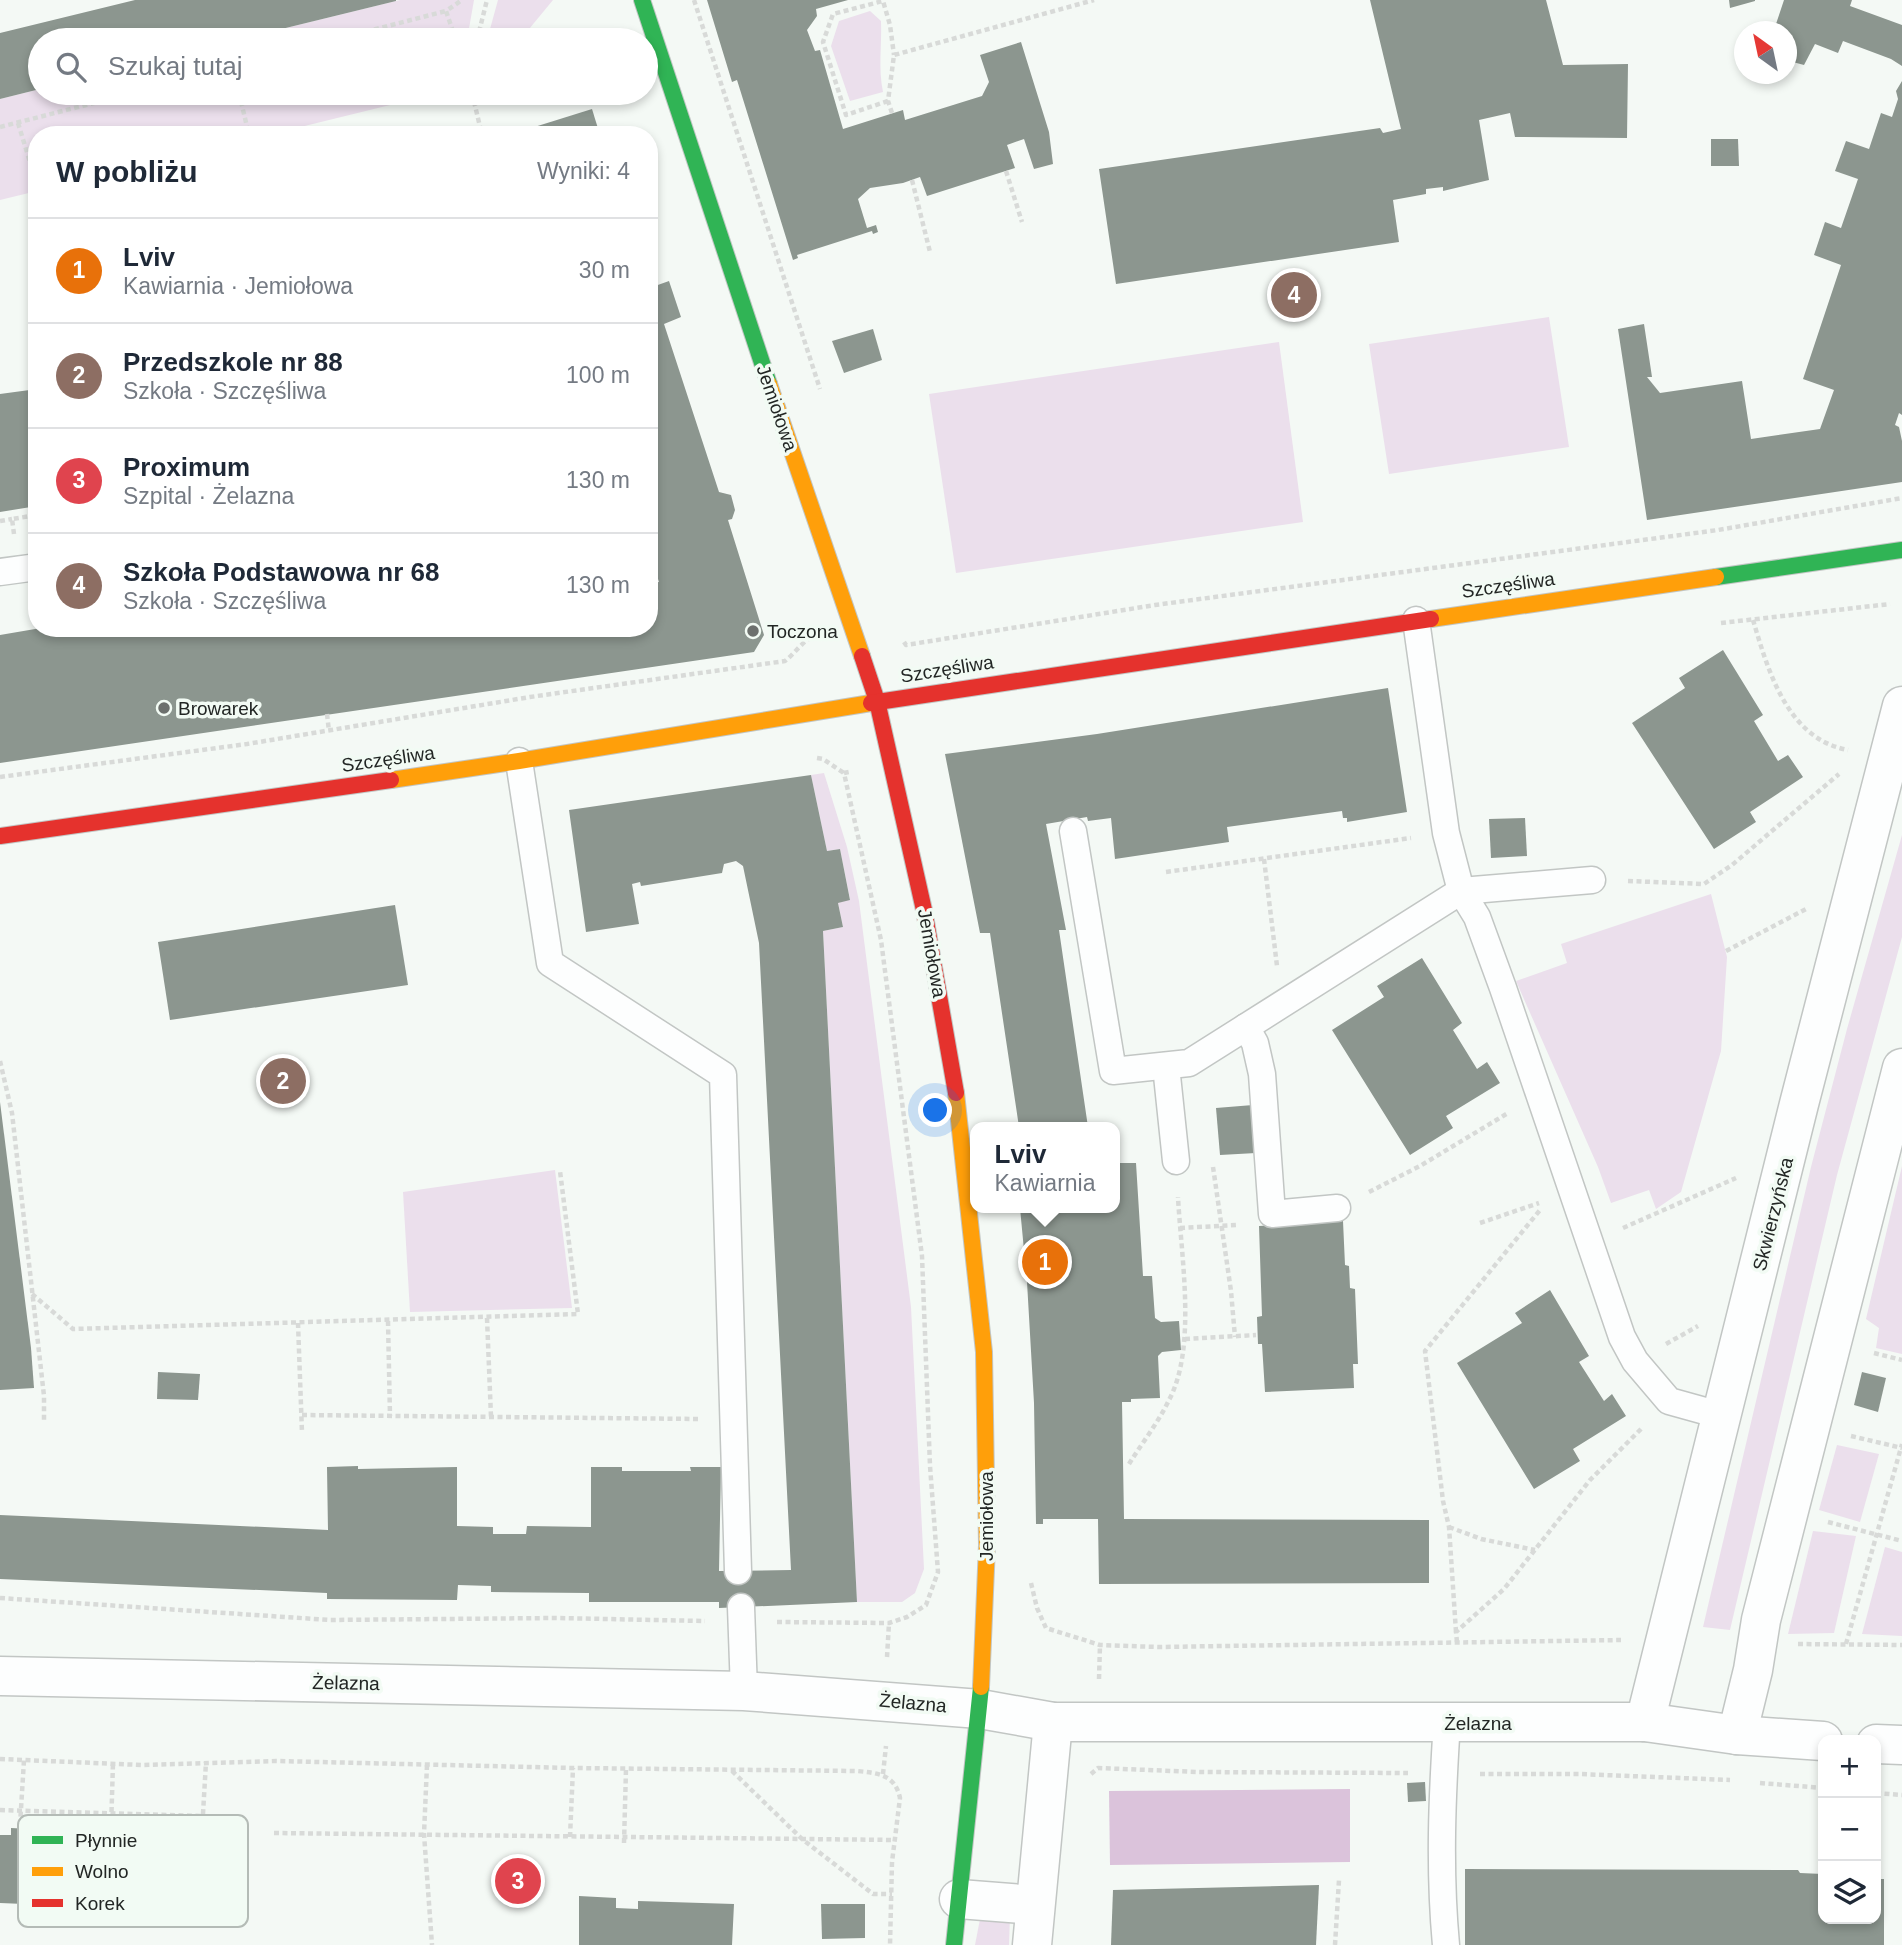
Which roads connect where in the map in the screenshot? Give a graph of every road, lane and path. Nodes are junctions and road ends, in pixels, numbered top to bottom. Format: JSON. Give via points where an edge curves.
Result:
{"nodes":[{"id":1,"x":462,"y":0,"type":"edge"},
{"id":2,"x":486,"y":0,"type":"edge"},
{"id":3,"x":642,"y":0,"type":"edge"},
{"id":4,"x":694,"y":0,"type":"edge"},
{"id":5,"x":1094,"y":0,"type":"edge"},
{"id":6,"x":1081,"y":2,"type":"edge"},
{"id":7,"x":446,"y":10,"type":"junction"},
{"id":8,"x":378,"y":28,"type":"edge"},
{"id":9,"x":452,"y":28,"type":"edge"},
{"id":10,"x":480,"y":28,"type":"edge"},
{"id":11,"x":651,"y":28,"type":"edge"},
{"id":12,"x":658,"y":49,"type":"edge"},
{"id":13,"x":894,"y":55,"type":"junction"},
{"id":14,"x":888,"y":101,"type":"junction"},
{"id":15,"x":86,"y":105,"type":"edge"},
{"id":16,"x":242,"y":105,"type":"edge"},
{"id":17,"x":475,"y":105,"type":"edge"},
{"id":18,"x":891,"y":113,"type":"dead end"},
{"id":19,"x":18,"y":123,"type":"junction"},
{"id":20,"x":247,"y":126,"type":"edge"},
{"id":21,"x":480,"y":126,"type":"edge"},
{"id":22,"x":0,"y":127,"type":"edge"},
{"id":23,"x":28,"y":156,"type":"edge"},
{"id":24,"x":1006,"y":171,"type":"dead end"},
{"id":25,"x":912,"y":180,"type":"dead end"},
{"id":26,"x":1022,"y":222,"type":"dead end"},
{"id":27,"x":930,"y":251,"type":"dead end"},
{"id":28,"x":824,"y":402,"type":"dead end"},
{"id":29,"x":1902,"y":498,"type":"edge"},
{"id":30,"x":12,"y":519,"type":"dead end"},
{"id":31,"x":0,"y":521,"type":"edge"},
{"id":32,"x":1902,"y":550,"type":"edge"},
{"id":33,"x":28,"y":568,"type":"edge"},
{"id":34,"x":0,"y":572,"type":"edge"},
{"id":35,"x":1416,"y":620,"type":"junction"},
{"id":36,"x":1754,"y":620,"type":"dead end"},
{"id":37,"x":820,"y":635,"type":"dead end"},
{"id":38,"x":901,"y":635,"type":"dead end"},
{"id":39,"x":785,"y":661,"type":"junction"},
{"id":40,"x":787,"y":670,"type":"dead end"},
{"id":41,"x":877,"y":701,"type":"junction"},
{"id":42,"x":1902,"y":706,"type":"edge"},
{"id":43,"x":327,"y":714,"type":"dead end"},
{"id":44,"x":329,"y":731,"type":"junction"},
{"id":45,"x":1859,"y":751,"type":"dead end"},
{"id":46,"x":809,"y":756,"type":"dead end"},
{"id":47,"x":519,"y":761,"type":"junction"},
{"id":48,"x":1846,"y":768,"type":"dead end"},
{"id":49,"x":853,"y":771,"type":"dead end"},
{"id":50,"x":844,"y":773,"type":"junction"},
{"id":51,"x":0,"y":777,"type":"edge"},
{"id":52,"x":1073,"y":831,"type":"dead end"},
{"id":53,"x":1446,"y":833,"type":"junction"},
{"id":54,"x":0,"y":836,"type":"edge"},
{"id":55,"x":1264,"y":859,"type":"junction"},
{"id":56,"x":1166,"y":872,"type":"dead end"},
{"id":57,"x":1592,"y":880,"type":"joint"},
{"id":58,"x":1461,"y":891,"type":"junction"},
{"id":59,"x":1813,"y":905,"type":"dead end"},
{"id":60,"x":1726,"y":951,"type":"dead end"},
{"id":61,"x":1277,"y":968,"type":"dead end"},
{"id":62,"x":1246,"y":1027,"type":"junction"},
{"id":63,"x":0,"y":1061,"type":"edge"},
{"id":64,"x":1166,"y":1066,"type":"junction"},
{"id":65,"x":1902,"y":1068,"type":"edge"},
{"id":66,"x":1540,"y":1094,"type":"junction"},
{"id":67,"x":1212,"y":1159,"type":"dead end"},
{"id":68,"x":1177,"y":1161,"type":"joint"},
{"id":69,"x":560,"y":1171,"type":"dead end"},
{"id":70,"x":1740,"y":1177,"type":"dead end"},
{"id":71,"x":1337,"y":1208,"type":"joint"},
{"id":72,"x":1272,"y":1214,"type":"junction"},
{"id":73,"x":1480,"y":1223,"type":"dead end"},
{"id":74,"x":1221,"y":1226,"type":"junction"},
{"id":75,"x":1180,"y":1228,"type":"junction"},
{"id":76,"x":1590,"y":1242,"type":"junction"},
{"id":77,"x":32,"y":1294,"type":"junction"},
{"id":78,"x":487,"y":1318,"type":"junction"},
{"id":79,"x":388,"y":1321,"type":"junction"},
{"id":80,"x":298,"y":1323,"type":"junction"},
{"id":81,"x":1256,"y":1335,"type":"dead end"},
{"id":82,"x":1235,"y":1337,"type":"junction"},
{"id":83,"x":1185,"y":1339,"type":"junction"},
{"id":84,"x":1669,"y":1401,"type":"junction"},
{"id":85,"x":302,"y":1415,"type":"junction"},
{"id":86,"x":390,"y":1416,"type":"junction"},
{"id":87,"x":1723,"y":1416,"type":"junction"},
{"id":88,"x":491,"y":1417,"type":"junction"},
{"id":89,"x":732,"y":1419,"type":"junction"},
{"id":90,"x":44,"y":1422,"type":"dead end"},
{"id":91,"x":302,"y":1433,"type":"dead end"},
{"id":92,"x":1842,"y":1434,"type":"dead end"},
{"id":93,"x":1902,"y":1447,"type":"edge"},
{"id":94,"x":1129,"y":1464,"type":"dead end"},
{"id":95,"x":1821,"y":1520,"type":"dead end"},
{"id":96,"x":1449,"y":1527,"type":"junction"},
{"id":97,"x":1878,"y":1534,"type":"junction"},
{"id":98,"x":1902,"y":1541,"type":"edge"},
{"id":99,"x":1535,"y":1550,"type":"junction"},
{"id":100,"x":738,"y":1570,"type":"dead end"},
{"id":101,"x":1029,"y":1573,"type":"dead end"},
{"id":102,"x":0,"y":1598,"type":"edge"},
{"id":103,"x":741,"y":1615,"type":"junction"},
{"id":104,"x":889,"y":1623,"type":"junction"},
{"id":105,"x":1456,"y":1632,"type":"junction"},
{"id":106,"x":1625,"y":1640,"type":"dead end"},
{"id":107,"x":1457,"y":1642,"type":"junction"},
{"id":108,"x":1793,"y":1644,"type":"dead end"},
{"id":109,"x":1846,"y":1644,"type":"junction"},
{"id":110,"x":1100,"y":1645,"type":"junction"},
{"id":111,"x":1902,"y":1645,"type":"edge"},
{"id":112,"x":887,"y":1657,"type":"dead end"},
{"id":113,"x":0,"y":1676,"type":"edge"},
{"id":114,"x":1099,"y":1684,"type":"dead end"},
{"id":115,"x":744,"y":1691,"type":"junction"},
{"id":116,"x":980,"y":1709,"type":"junction"},
{"id":117,"x":1053,"y":1722,"type":"junction"},
{"id":118,"x":1645,"y":1722,"type":"junction"},
{"id":119,"x":1447,"y":1723,"type":"junction"},
{"id":120,"x":1737,"y":1735,"type":"junction"},
{"id":121,"x":1818,"y":1741,"type":"edge"},
{"id":122,"x":1881,"y":1744,"type":"edge"},
{"id":123,"x":1902,"y":1745,"type":"edge"},
{"id":124,"x":886,"y":1746,"type":"dead end"},
{"id":125,"x":0,"y":1759,"type":"edge"},
{"id":126,"x":24,"y":1760,"type":"junction"},
{"id":127,"x":206,"y":1762,"type":"junction"},
{"id":128,"x":113,"y":1763,"type":"junction"},
{"id":129,"x":427,"y":1765,"type":"junction"},
{"id":130,"x":573,"y":1768,"type":"junction"},
{"id":131,"x":626,"y":1769,"type":"junction"},
{"id":132,"x":731,"y":1770,"type":"junction"},
{"id":133,"x":883,"y":1774,"type":"junction"},
{"id":134,"x":1444,"y":1774,"type":"junction"},
{"id":135,"x":1742,"y":1782,"type":"dead end"},
{"id":136,"x":1089,"y":1783,"type":"dead end"},
{"id":137,"x":1755,"y":1783,"type":"dead end"},
{"id":138,"x":1818,"y":1788,"type":"edge"},
{"id":139,"x":1881,"y":1793,"type":"edge"},
{"id":140,"x":1902,"y":1795,"type":"edge"},
{"id":141,"x":0,"y":1810,"type":"edge"},
{"id":142,"x":21,"y":1811,"type":"junction"},
{"id":143,"x":111,"y":1813,"type":"junction"},
{"id":144,"x":21,"y":1815,"type":"edge"},
{"id":145,"x":172,"y":1815,"type":"edge"},
{"id":146,"x":203,"y":1815,"type":"edge"},
{"id":147,"x":274,"y":1833,"type":"dead end"},
{"id":148,"x":424,"y":1834,"type":"junction"},
{"id":149,"x":624,"y":1835,"type":"junction"},
{"id":150,"x":570,"y":1837,"type":"junction"},
{"id":151,"x":802,"y":1839,"type":"junction"},
{"id":152,"x":894,"y":1840,"type":"junction"},
{"id":153,"x":624,"y":1843,"type":"dead end"},
{"id":154,"x":1339,"y":1880,"type":"dead end"},
{"id":155,"x":892,"y":1894,"type":"junction"},
{"id":156,"x":959,"y":1899,"type":"junction"},
{"id":157,"x":1035,"y":1905,"type":"junction"},
{"id":158,"x":432,"y":1945,"type":"edge"},
{"id":159,"x":890,"y":1945,"type":"edge"},
{"id":160,"x":954,"y":1945,"type":"edge"},
{"id":161,"x":1032,"y":1945,"type":"edge"},
{"id":162,"x":1335,"y":1945,"type":"edge"},
{"id":163,"x":1446,"y":1945,"type":"edge"}],
"edges":[{"from":1,"to":7,"type":"path"},
{"from":2,"to":10,"type":"path"},
{"from":3,"to":11,"type":"street","name":"Jemiołowa"},
{"from":4,"to":28,"type":"path"},
{"from":5,"to":6,"type":"path"},
{"from":6,"to":13,"type":"path"},
{"from":7,"to":8,"type":"path"},
{"from":7,"to":9,"type":"path"},
{"from":12,"to":41,"type":"street","name":"Jemiołowa"},
{"from":13,"to":14,"type":"path"},
{"from":13,"to":14,"type":"path","via":[[883,1],[833,14],[823,42],[846,115]]},
{"from":14,"to":18,"type":"path"},
{"from":15,"to":19,"type":"path"},
{"from":16,"to":20,"type":"path"},
{"from":17,"to":21,"type":"path"},
{"from":19,"to":22,"type":"path"},
{"from":19,"to":23,"type":"path"},
{"from":24,"to":26,"type":"path"},
{"from":25,"to":27,"type":"path"},
{"from":29,"to":38,"type":"path","via":[[1718,530],[1168,604],[906,645]]},
{"from":30,"to":31,"type":"path"},
{"from":32,"to":35,"type":"street","name":"Szczęśliwa"},
{"from":33,"to":34,"type":"lane"},
{"from":35,"to":41,"type":"street","name":"Szczęśliwa"},
{"from":35,"to":53,"type":"lane"},
{"from":36,"to":45,"type":"path","via":[[1780,697],[1813,734],[1838,748]]},
{"from":37,"to":39,"type":"path","via":[[808,638]]},
{"from":39,"to":40,"type":"path"},
{"from":39,"to":44,"type":"path","via":[[530,696]]},
{"from":41,"to":47,"type":"street","name":"Szczęśliwa"},
{"from":41,"to":116,"type":"street","name":"Jemiołowa","via":[[924,910],[957,1098],[984,1352],[986,1607]]},
{"from":42,"to":87,"type":"street","name":"Skwierzyńska"},
{"from":43,"to":44,"type":"path"},
{"from":44,"to":51,"type":"path"},
{"from":46,"to":50,"type":"path"},
{"from":47,"to":54,"type":"street","name":"Szczęśliwa"},
{"from":47,"to":89,"type":"lane","via":[[550,963],[723,1075]]},
{"from":48,"to":57,"type":"path","via":[[1704,884]]},
{"from":49,"to":50,"type":"path"},
{"from":50,"to":104,"type":"path","via":[[881,940],[922,1256],[938,1572],[926,1605]]},
{"from":52,"to":64,"type":"lane","via":[[1113,1071]]},
{"from":53,"to":55,"type":"path"},
{"from":53,"to":58,"type":"lane"},
{"from":55,"to":56,"type":"path"},
{"from":55,"to":61,"type":"path"},
{"from":57,"to":58,"type":"lane"},
{"from":58,"to":62,"type":"lane"},
{"from":58,"to":66,"type":"lane","via":[[1477,917]]},
{"from":59,"to":60,"type":"path"},
{"from":62,"to":64,"type":"lane","via":[[1189,1063]]},
{"from":62,"to":72,"type":"lane","via":[[1262,1074]]},
{"from":63,"to":77,"type":"path","via":[[12,1113]]},
{"from":64,"to":68,"type":"lane"},
{"from":65,"to":120,"type":"street","via":[[1761,1620]]},
{"from":66,"to":71,"type":"path","via":[[1420,1166]]},
{"from":66,"to":76,"type":"lane"},
{"from":67,"to":74,"type":"path"},
{"from":68,"to":75,"type":"path"},
{"from":69,"to":78,"type":"path","via":[[578,1314]]},
{"from":70,"to":76,"type":"path"},
{"from":71,"to":72,"type":"lane"},
{"from":72,"to":74,"type":"path","via":[[1258,1224]]},
{"from":73,"to":96,"type":"path","via":[[1547,1201],[1425,1351]]},
{"from":74,"to":75,"type":"path"},
{"from":74,"to":82,"type":"path"},
{"from":75,"to":83,"type":"path"},
{"from":76,"to":84,"type":"lane","via":[[1622,1337],[1634,1361]]},
{"from":77,"to":80,"type":"path","via":[[73,1329]]},
{"from":77,"to":90,"type":"path"},
{"from":78,"to":79,"type":"path"},
{"from":78,"to":88,"type":"path"},
{"from":79,"to":80,"type":"path"},
{"from":79,"to":86,"type":"path"},
{"from":80,"to":85,"type":"path"},
{"from":81,"to":82,"type":"path"},
{"from":82,"to":83,"type":"path"},
{"from":83,"to":94,"type":"path","via":[[1171,1399]]},
{"from":84,"to":87,"type":"lane"},
{"from":84,"to":99,"type":"path","via":[[1590,1479]]},
{"from":85,"to":86,"type":"path"},
{"from":85,"to":91,"type":"path"},
{"from":86,"to":88,"type":"path"},
{"from":87,"to":118,"type":"street","name":"Skwierzyńska"},
{"from":88,"to":89,"type":"path"},
{"from":89,"to":100,"type":"lane"},
{"from":92,"to":93,"type":"path"},
{"from":93,"to":97,"type":"path"},
{"from":95,"to":97,"type":"path"},
{"from":96,"to":99,"type":"path"},
{"from":96,"to":105,"type":"path"},
{"from":97,"to":98,"type":"path"},
{"from":97,"to":109,"type":"path"},
{"from":99,"to":105,"type":"path","via":[[1504,1589]]},
{"from":101,"to":110,"type":"path","via":[[1046,1628]]},
{"from":102,"to":103,"type":"path","via":[[330,1620]]},
{"from":103,"to":104,"type":"path"},
{"from":103,"to":115,"type":"lane"},
{"from":104,"to":112,"type":"path"},
{"from":105,"to":107,"type":"path"},
{"from":106,"to":107,"type":"path"},
{"from":107,"to":110,"type":"path"},
{"from":108,"to":109,"type":"path"},
{"from":109,"to":111,"type":"path"},
{"from":110,"to":114,"type":"path"},
{"from":113,"to":115,"type":"street","name":"Żelazna"},
{"from":115,"to":116,"type":"street","name":"Żelazna"},
{"from":116,"to":117,"type":"street","name":"Żelazna"},
{"from":116,"to":156,"type":"street","name":"Jemiołowa"},
{"from":117,"to":119,"type":"street","name":"Żelazna"},
{"from":117,"to":157,"type":"street"},
{"from":118,"to":119,"type":"street","name":"Żelazna"},
{"from":118,"to":120,"type":"street","name":"Żelazna"},
{"from":119,"to":134,"type":"lane"},
{"from":120,"to":121,"type":"street","name":"Żelazna"},
{"from":122,"to":123,"type":"street"},
{"from":124,"to":133,"type":"path"},
{"from":125,"to":126,"type":"path"},
{"from":126,"to":128,"type":"path"},
{"from":126,"to":142,"type":"path"},
{"from":127,"to":128,"type":"path"},
{"from":127,"to":129,"type":"path"},
{"from":127,"to":146,"type":"path"},
{"from":128,"to":143,"type":"path"},
{"from":129,"to":130,"type":"path"},
{"from":129,"to":148,"type":"path"},
{"from":130,"to":131,"type":"path"},
{"from":130,"to":150,"type":"path"},
{"from":131,"to":132,"type":"path"},
{"from":131,"to":149,"type":"path"},
{"from":132,"to":133,"type":"path"},
{"from":132,"to":151,"type":"path"},
{"from":133,"to":152,"type":"path","via":[[898,1788],[900,1798]]},
{"from":134,"to":135,"type":"path","via":[[1579,1774]]},
{"from":134,"to":136,"type":"path","via":[[1098,1768],[1089,1776]]},
{"from":134,"to":163,"type":"lane","via":[[1441,1868]]},
{"from":137,"to":138,"type":"path"},
{"from":139,"to":140,"type":"path"},
{"from":141,"to":142,"type":"path"},
{"from":142,"to":143,"type":"path"},
{"from":142,"to":144,"type":"path"},
{"from":143,"to":145,"type":"path"},
{"from":147,"to":148,"type":"path"},
{"from":148,"to":150,"type":"path"},
{"from":148,"to":158,"type":"path"},
{"from":149,"to":150,"type":"path"},
{"from":149,"to":151,"type":"path"},
{"from":149,"to":153,"type":"path"},
{"from":151,"to":152,"type":"path"},
{"from":151,"to":155,"type":"path","via":[[873,1894]]},
{"from":152,"to":155,"type":"path"},
{"from":154,"to":162,"type":"path"},
{"from":155,"to":159,"type":"path"},
{"from":156,"to":157,"type":"street"},
{"from":156,"to":160,"type":"street","name":"Jemiołowa"},
{"from":157,"to":161,"type":"street"}]}
